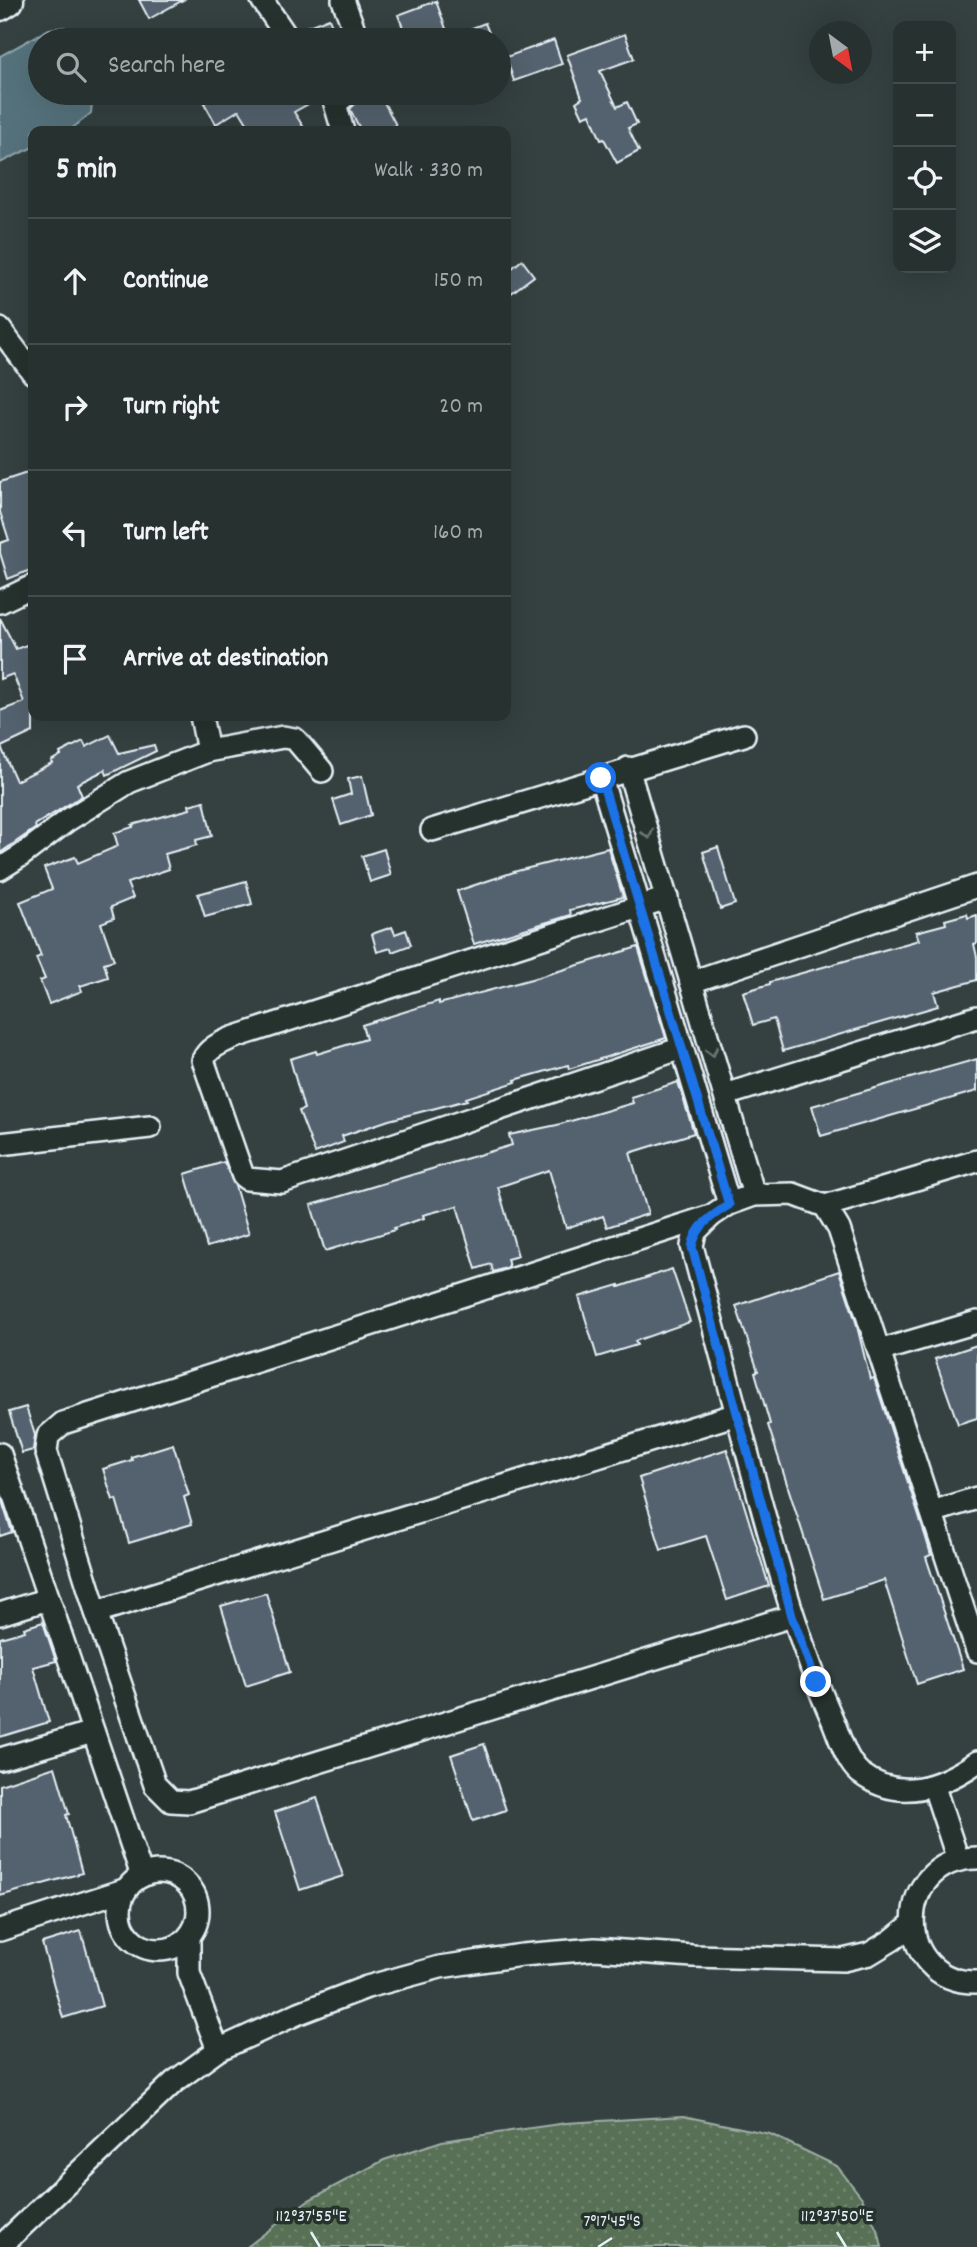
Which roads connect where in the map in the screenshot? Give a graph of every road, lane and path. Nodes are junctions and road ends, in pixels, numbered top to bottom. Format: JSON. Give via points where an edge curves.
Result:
{"nodes":[{"id":1,"x":8,"y":0,"type":"edge"},
{"id":2,"x":262,"y":0,"type":"edge"},
{"id":3,"x":343,"y":0,"type":"edge"},
{"id":4,"x":0,"y":5,"type":"edge"},
{"id":5,"x":281,"y":28,"type":"edge"},
{"id":6,"x":354,"y":28,"type":"edge"},
{"id":7,"x":338,"y":105,"type":"edge"},
{"id":8,"x":342,"y":126,"type":"edge"},
{"id":9,"x":0,"y":329,"type":"edge"},
{"id":10,"x":28,"y":366,"type":"edge"},
{"id":11,"x":28,"y":588,"type":"edge"},
{"id":12,"x":0,"y":602,"type":"edge"},
{"id":13,"x":202,"y":721,"type":"edge"},
{"id":14,"x":744,"y":735,"type":"dead end"},
{"id":15,"x":208,"y":751,"type":"junction"},
{"id":16,"x":628,"y":768,"type":"junction"},
{"id":17,"x":322,"y":771,"type":"dead end"},
{"id":18,"x":601,"y":778,"type":"junction"},
{"id":19,"x":432,"y":830,"type":"dead end"},
{"id":20,"x":0,"y":869,"type":"edge"},
{"id":21,"x":977,"y":886,"type":"edge"},
{"id":22,"x":667,"y":898,"type":"junction"},
{"id":23,"x":640,"y":908,"type":"junction"},
{"id":24,"x":691,"y":982,"type":"junction"},
{"id":25,"x":977,"y":1017,"type":"edge"},
{"id":26,"x":682,"y":1048,"type":"junction"},
{"id":27,"x":725,"y":1095,"type":"junction"},
{"id":28,"x":150,"y":1126,"type":"dead end"},
{"id":29,"x":0,"y":1144,"type":"edge"},
{"id":30,"x":977,"y":1161,"type":"edge"},
{"id":31,"x":754,"y":1195,"type":"junction"},
{"id":32,"x":825,"y":1206,"type":"junction"},
{"id":33,"x":720,"y":1210,"type":"junction"},
{"id":34,"x":977,"y":1322,"type":"edge"},
{"id":35,"x":879,"y":1351,"type":"junction"},
{"id":36,"x":737,"y":1414,"type":"junction"},
{"id":37,"x":2,"y":1467,"type":"edge"},
{"id":38,"x":977,"y":1498,"type":"edge"},
{"id":39,"x":932,"y":1512,"type":"junction"},
{"id":40,"x":48,"y":1599,"type":"junction"},
{"id":41,"x":96,"y":1612,"type":"junction"},
{"id":42,"x":0,"y":1614,"type":"edge"},
{"id":43,"x":792,"y":1616,"type":"junction"},
{"id":44,"x":977,"y":1651,"type":"edge"},
{"id":45,"x":93,"y":1731,"type":"junction"},
{"id":46,"x":0,"y":1759,"type":"edge"},
{"id":47,"x":977,"y":1762,"type":"edge"},
{"id":48,"x":934,"y":1787,"type":"junction"},
{"id":49,"x":968,"y":1859,"type":"edge"},
{"id":50,"x":135,"y":1882,"type":"junction"},
{"id":51,"x":912,"y":1924,"type":"junction"},
{"id":52,"x":0,"y":1930,"type":"edge"},
{"id":53,"x":189,"y":1937,"type":"junction"},
{"id":54,"x":167,"y":1950,"type":"junction"},
{"id":55,"x":190,"y":1973,"type":"junction"},
{"id":56,"x":977,"y":1982,"type":"edge"},
{"id":57,"x":218,"y":2050,"type":"junction"},
{"id":58,"x":0,"y":2247,"type":"edge"}],
"edges":[{"from":1,"to":4,"type":"main road"},
{"from":2,"to":5,"type":"street"},
{"from":3,"to":6,"type":"street"},
{"from":7,"to":8,"type":"street"},
{"from":9,"to":10,"type":"street"},
{"from":11,"to":12,"type":"street"},
{"from":13,"to":15,"type":"street"},
{"from":14,"to":16,"type":"street"},
{"from":15,"to":17,"type":"street","via":[[283,737],[295,739]]},
{"from":15,"to":20,"type":"street","via":[[129,782]]},
{"from":16,"to":18,"type":"street"},
{"from":16,"to":22,"type":"street","one_way":true},
{"from":18,"to":19,"type":"street"},
{"from":18,"to":23,"type":"street"},
{"from":21,"to":24,"type":"street"},
{"from":22,"to":23,"type":"street"},
{"from":22,"to":24,"type":"street"},
{"from":23,"to":26,"type":"street"},
{"from":23,"to":26,"type":"street","via":[[232,1038],[203,1060],[243,1175],[282,1182]]},
{"from":24,"to":27,"type":"street","one_way":true},
{"from":25,"to":27,"type":"street"},
{"from":26,"to":33,"type":"street"},
{"from":27,"to":31,"type":"street"},
{"from":28,"to":29,"type":"street"},
{"from":30,"to":32,"type":"street"},
{"from":31,"to":32,"type":"street","via":[[793,1194]]},
{"from":31,"to":33,"type":"street"},
{"from":32,"to":35,"type":"street","via":[[839,1229]]},
{"from":33,"to":36,"type":"street","via":[[695,1232],[692,1247]]},
{"from":33,"to":41,"type":"street","via":[[63,1423],[48,1437],[46,1451]]},
{"from":34,"to":35,"type":"street"},
{"from":35,"to":39,"type":"street"},
{"from":36,"to":41,"type":"street"},
{"from":36,"to":43,"type":"street"},
{"from":37,"to":40,"type":"street"},
{"from":38,"to":39,"type":"street"},
{"from":39,"to":44,"type":"street"},
{"from":40,"to":42,"type":"street"},
{"from":40,"to":45,"type":"street"},
{"from":41,"to":43,"type":"street","via":[[155,1785],[171,1801],[190,1802]]},
{"from":43,"to":48,"type":"street","via":[[816,1682],[858,1771],[881,1786],[912,1791]]},
{"from":45,"to":46,"type":"street"},
{"from":45,"to":50,"type":"street"},
{"from":47,"to":48,"type":"street"},
{"from":48,"to":49,"type":"street"},
{"from":49,"to":51,"type":"street","via":[[929,1877],[914,1907]]},
{"from":50,"to":52,"type":"street"},
{"from":50,"to":53,"type":"street","via":[[162,1872],[185,1881],[193,1890],[199,1914]]},
{"from":50,"to":54,"type":"street","via":[[121,1901],[123,1927],[141,1947]]},
{"from":51,"to":56,"type":"street","via":[[915,1940],[932,1966],[958,1981]]},
{"from":51,"to":57,"type":"street","via":[[869,1954],[843,1960],[595,1950],[440,1966],[367,1987]]},
{"from":53,"to":54,"type":"street"},
{"from":53,"to":55,"type":"street"},
{"from":54,"to":55,"type":"street"},
{"from":55,"to":57,"type":"street"},
{"from":57,"to":58,"type":"street","via":[[174,2082]]}]}
